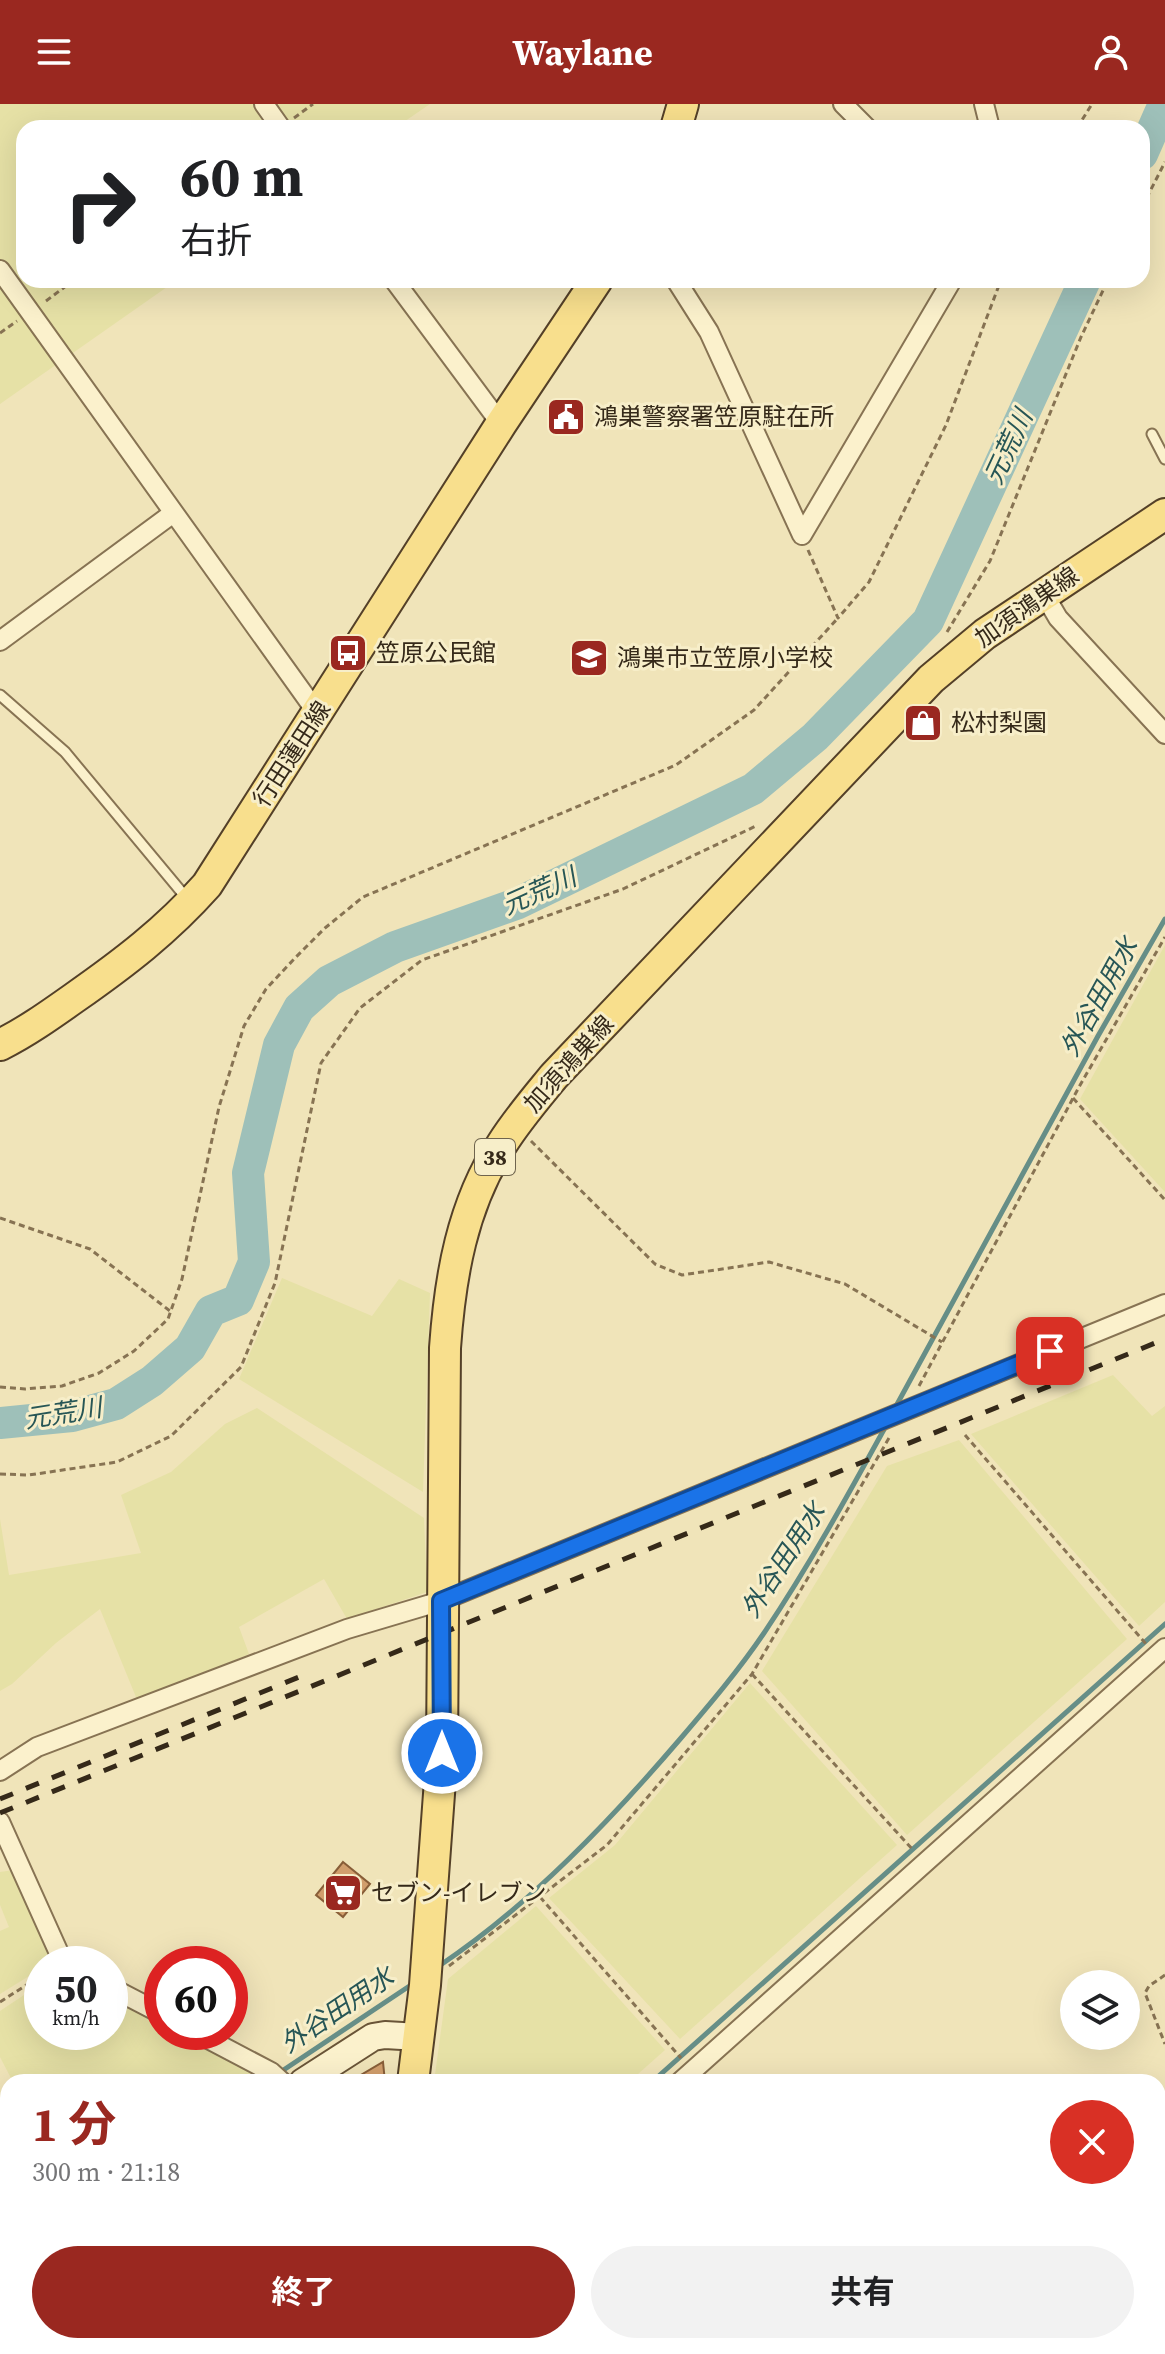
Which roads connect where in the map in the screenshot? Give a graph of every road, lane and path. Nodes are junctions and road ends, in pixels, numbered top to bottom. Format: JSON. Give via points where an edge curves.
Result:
{"nodes":[{"id":1,"x":264,"y":104,"type":"edge"},
{"id":2,"x":313,"y":104,"type":"edge"},
{"id":3,"x":843,"y":104,"type":"edge"},
{"id":4,"x":282,"y":120,"type":"edge"},
{"id":5,"x":291,"y":120,"type":"edge"},
{"id":6,"x":859,"y":120,"type":"edge"},
{"id":7,"x":1165,"y":162,"type":"edge"},
{"id":8,"x":1150,"y":191,"type":"edge"},
{"id":9,"x":0,"y":270,"type":"edge"},
{"id":10,"x":400,"y":288,"type":"edge"},
{"id":11,"x":592,"y":288,"type":"edge"},
{"id":12,"x":681,"y":288,"type":"edge"},
{"id":13,"x":947,"y":288,"type":"edge"},
{"id":14,"x":998,"y":288,"type":"edge"},
{"id":15,"x":1104,"y":288,"type":"edge"},
{"id":16,"x":501,"y":424,"type":"junction"},
{"id":17,"x":1152,"y":434,"type":"dead end"},
{"id":18,"x":1165,"y":459,"type":"edge"},
{"id":19,"x":172,"y":514,"type":"junction"},
{"id":20,"x":1165,"y":514,"type":"edge"},
{"id":21,"x":802,"y":535,"type":"junction"},
{"id":22,"x":1044,"y":594,"type":"junction"},
{"id":23,"x":838,"y":618,"type":"junction"},
{"id":24,"x":946,"y":634,"type":"dead end"},
{"id":25,"x":0,"y":641,"type":"edge"},
{"id":26,"x":0,"y":695,"type":"edge"},
{"id":27,"x":318,"y":714,"type":"junction"},
{"id":28,"x":1165,"y":734,"type":"edge"},
{"id":29,"x":795,"y":823,"type":"junction"},
{"id":30,"x":191,"y":903,"type":"junction"},
{"id":31,"x":1165,"y":937,"type":"edge"},
{"id":32,"x":1,"y":1044,"type":"edge"},
{"id":33,"x":1073,"y":1098,"type":"junction"},
{"id":34,"x":513,"y":1127,"type":"junction"},
{"id":35,"x":1165,"y":1200,"type":"edge"},
{"id":36,"x":0,"y":1218,"type":"edge"},
{"id":37,"x":1165,"y":1304,"type":"edge"},
{"id":38,"x":170,"y":1311,"type":"junction"},
{"id":39,"x":942,"y":1342,"type":"junction"},
{"id":40,"x":0,"y":1387,"type":"edge"},
{"id":41,"x":906,"y":1409,"type":"junction"},
{"id":42,"x":965,"y":1435,"type":"dead end"},
{"id":43,"x":0,"y":1474,"type":"edge"},
{"id":44,"x":441,"y":1601,"type":"junction"},
{"id":45,"x":1161,"y":1652,"type":"edge"},
{"id":46,"x":752,"y":1674,"type":"junction"},
{"id":47,"x":0,"y":1771,"type":"edge"},
{"id":48,"x":0,"y":1822,"type":"edge"},
{"id":49,"x":924,"y":1863,"type":"junction"},
{"id":50,"x":540,"y":1897,"type":"junction"},
{"id":51,"x":56,"y":1946,"type":"edge"},
{"id":52,"x":1165,"y":1975,"type":"edge"},
{"id":53,"x":425,"y":1985,"type":"junction"},
{"id":54,"x":24,"y":1987,"type":"edge"},
{"id":55,"x":0,"y":2002,"type":"edge"},
{"id":56,"x":419,"y":2037,"type":"junction"},
{"id":57,"x":1165,"y":2044,"type":"edge"},
{"id":58,"x":229,"y":2050,"type":"edge"},
{"id":59,"x":273,"y":2074,"type":"edge"},
{"id":60,"x":315,"y":2074,"type":"edge"},
{"id":61,"x":414,"y":2074,"type":"edge"},
{"id":62,"x":684,"y":2074,"type":"edge"},
{"id":63,"x":689,"y":2074,"type":"edge"}],
"edges":[{"from":1,"to":4,"type":"street"},
{"from":2,"to":5,"type":"path"},
{"from":3,"to":6,"type":"street"},
{"from":7,"to":8,"type":"path"},
{"from":9,"to":19,"type":"street"},
{"from":10,"to":16,"type":"street"},
{"from":11,"to":16,"type":"main road","name":"行田蓮田線"},
{"from":12,"to":21,"type":"street","via":[[709,332]]},
{"from":13,"to":21,"type":"street"},
{"from":14,"to":23,"type":"path","via":[[946,425],[869,582]]},
{"from":15,"to":24,"type":"path","via":[[990,561]]},
{"from":16,"to":27,"type":"main road","name":"行田蓮田線"},
{"from":17,"to":18,"type":"lane"},
{"from":19,"to":25,"type":"street"},
{"from":19,"to":27,"type":"street"},
{"from":20,"to":22,"type":"main road","name":"加須鴻巣線","number":"38"},
{"from":21,"to":23,"type":"path"},
{"from":22,"to":28,"type":"street","via":[[1058,618]]},
{"from":22,"to":29,"type":"main road","name":"加須鴻巣線","number":"38","via":[[931,679]]},
{"from":23,"to":38,"type":"path","via":[[754,710],[676,765],[363,897],[295,958],[266,989],[244,1026]]},
{"from":26,"to":30,"type":"lane","via":[[65,752]]},
{"from":27,"to":30,"type":"main road","name":"行田蓮田線"},
{"from":29,"to":34,"type":"main road","name":"加須鴻巣線","number":"38","via":[[554,1076]]},
{"from":29,"to":43,"type":"path","via":[[769,820],[623,889],[422,960],[360,1008],[321,1063],[275,1283],[241,1367],[171,1436],[117,1462]]},
{"from":30,"to":32,"type":"main road","name":"行田蓮田線","via":[[108,974]]},
{"from":31,"to":33,"type":"path"},
{"from":33,"to":35,"type":"path"},
{"from":33,"to":39,"type":"path"},
{"from":34,"to":39,"type":"path","via":[[655,1264],[682,1275],[769,1262],[845,1284]]},
{"from":34,"to":44,"type":"main road","name":"加須鴻巣線","number":"38","via":[[470,1211],[451,1276]]},
{"from":36,"to":38,"type":"path","via":[[90,1249]]},
{"from":37,"to":41,"type":"street"},
{"from":38,"to":40,"type":"path","via":[[134,1351],[99,1373],[62,1386]]},
{"from":39,"to":41,"type":"path"},
{"from":41,"to":44,"type":"street"},
{"from":41,"to":46,"type":"path"},
{"from":42,"to":45,"type":"path"},
{"from":44,"to":47,"type":"street","via":[[347,1629],[37,1747]]},
{"from":44,"to":53,"type":"main road","name":"加須鴻巣線","number":"38","via":[[442,1753]]},
{"from":45,"to":49,"type":"street"},
{"from":46,"to":49,"type":"path"},
{"from":46,"to":50,"type":"path","via":[[607,1845]]},
{"from":48,"to":51,"type":"street"},
{"from":49,"to":63,"type":"street"},
{"from":50,"to":53,"type":"path"},
{"from":50,"to":62,"type":"path"},
{"from":52,"to":57,"type":"path","via":[[1145,1993]]},
{"from":53,"to":56,"type":"main road","name":"加須鴻巣線","number":"38"},
{"from":54,"to":55,"type":"path"},
{"from":56,"to":60,"type":"street","via":[[373,2037]]},
{"from":56,"to":61,"type":"main road","name":"加須鴻巣線","number":"38"},
{"from":58,"to":59,"type":"street"}]}
